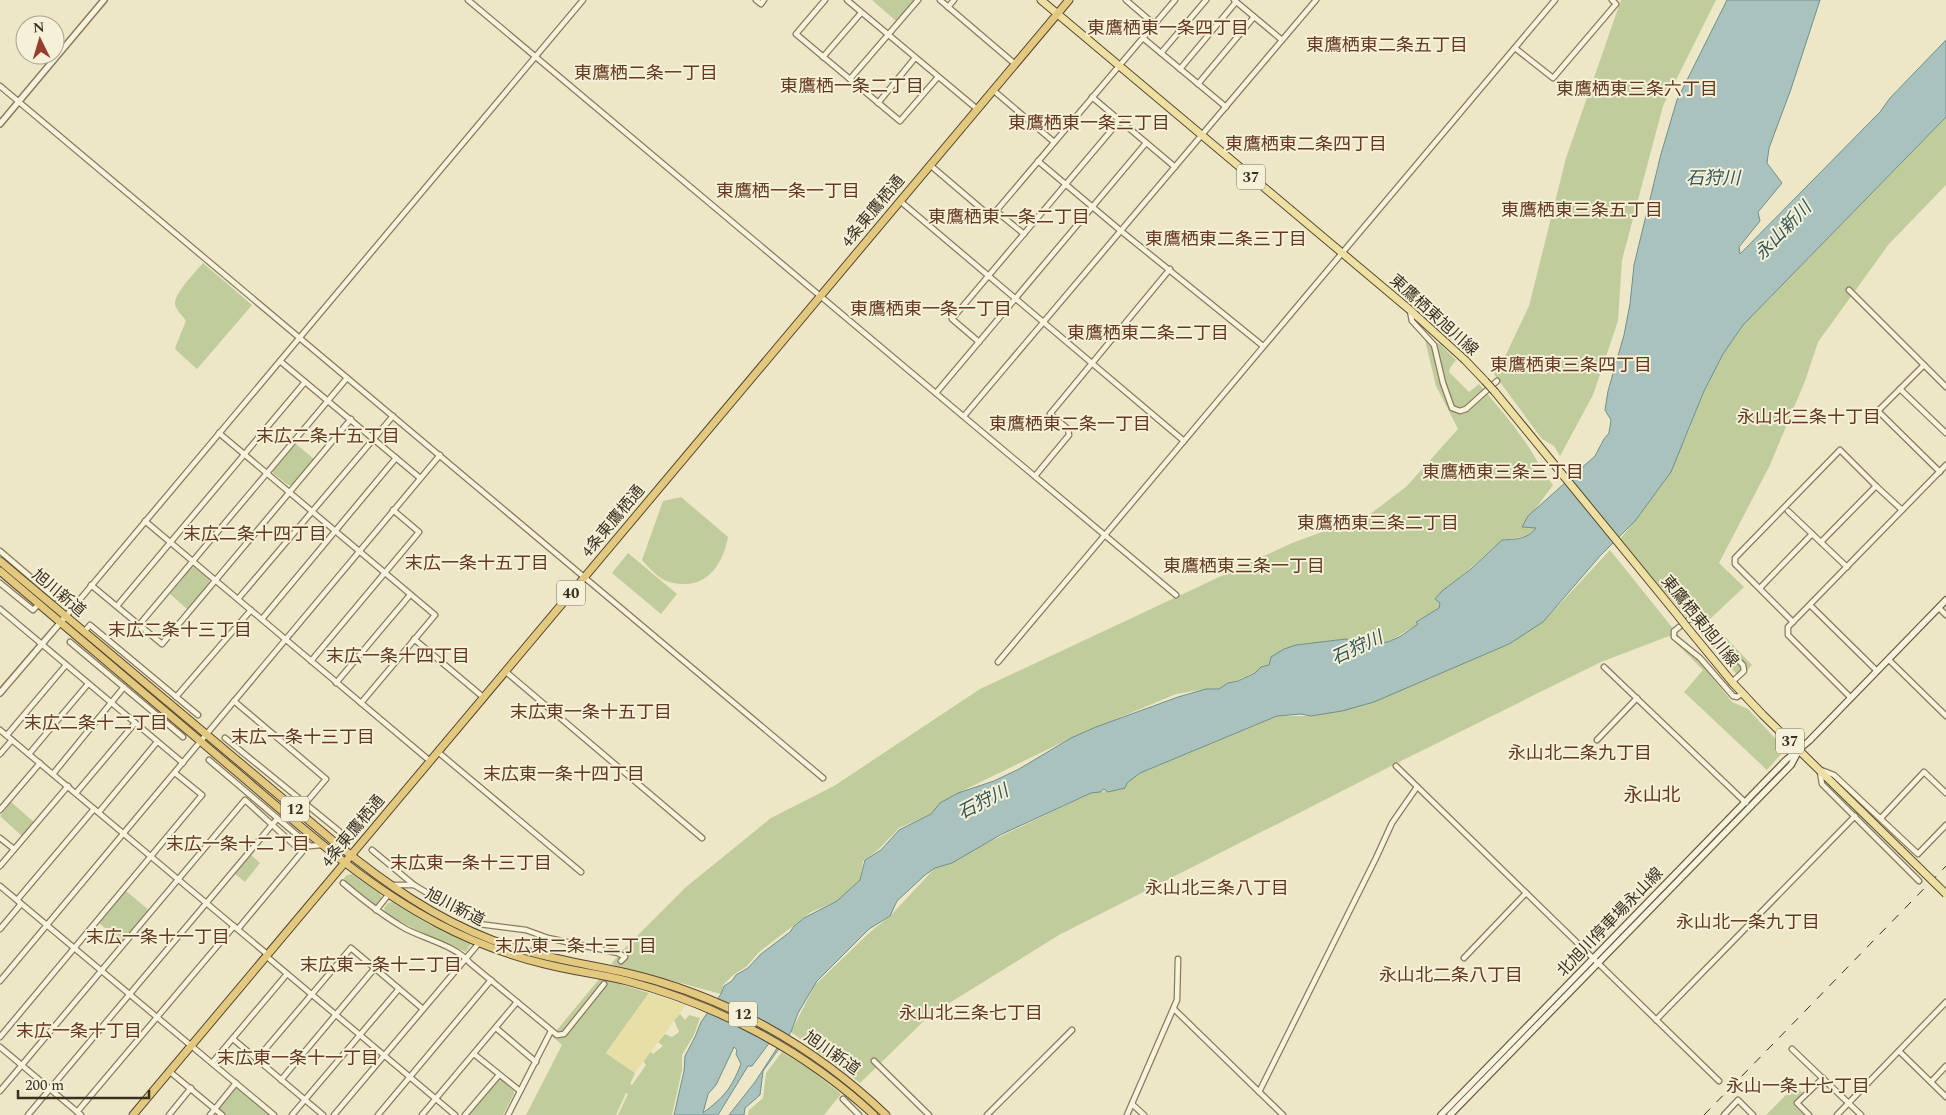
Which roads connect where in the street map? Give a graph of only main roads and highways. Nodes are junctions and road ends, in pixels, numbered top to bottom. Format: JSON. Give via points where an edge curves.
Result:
{"nodes":[{"id":1,"x":1040,"y":0,"type":"edge"},
{"id":2,"x":1070,"y":0,"type":"edge"},
{"id":3,"x":1057,"y":14,"type":"junction"},
{"id":4,"x":0,"y":561,"type":"edge"},
{"id":5,"x":0,"y":571,"type":"edge"},
{"id":6,"x":1946,"y":600,"type":"edge"},
{"id":7,"x":1799,"y":750,"type":"junction"},
{"id":8,"x":351,"y":855,"type":"junction"},
{"id":9,"x":345,"y":862,"type":"junction"},
{"id":10,"x":1946,"y":894,"type":"edge"},
{"id":11,"x":481,"y":940,"type":"junction"},
{"id":12,"x":1596,"y":961,"type":"junction"},
{"id":13,"x":132,"y":1115,"type":"edge"},
{"id":14,"x":874,"y":1115,"type":"edge"},
{"id":15,"x":886,"y":1115,"type":"edge"},
{"id":16,"x":1441,"y":1115,"type":"edge"},
{"id":17,"x":1450,"y":1115,"type":"edge"}],
"edges":[{"from":1,"to":3,"type":"main road","name":"東鷹栖東旭川線","number":"37"},
{"from":2,"to":3,"type":"highway","number":"40"},
{"from":3,"to":7,"type":"main road","name":"東鷹栖東旭川線","number":"37","bridge":true,"via":[[1342,252],[1465,360],[1495,392],[1732,682]]},
{"from":3,"to":8,"type":"highway","name":"4条東鷹栖通","number":"40"},
{"from":4,"to":8,"type":"highway","name":"旭川新道","number":"12","via":[[34,585],[84,632]]},
{"from":5,"to":9,"type":"highway","name":"旭川新道","number":"12","via":[[176,726],[201,742]]},
{"from":6,"to":7,"type":"main road","name":"北旭川停車場永山線"},
{"from":7,"to":10,"type":"main road","name":"東鷹栖東旭川線","number":"37","bridge":true},
{"from":7,"to":12,"type":"main road","name":"北旭川停車場永山線"},
{"from":8,"to":9,"type":"highway","name":"4条東鷹栖通","number":"40"},
{"from":8,"to":11,"type":"highway","name":"旭川新道","number":"12","via":[[426,909]]},
{"from":9,"to":11,"type":"highway","name":"旭川新道","number":"12","via":[[426,917]]},
{"from":9,"to":13,"type":"highway","name":"4条東鷹栖通","number":"40"},
{"from":11,"to":14,"type":"highway","name":"旭川新道","number":"12","via":[[545,964],[630,982],[738,1023],[778,1044],[835,1081]]},
{"from":11,"to":15,"type":"highway","name":"旭川新道","number":"12","via":[[635,975],[704,997],[786,1037],[848,1080]]},
{"from":12,"to":16,"type":"main road","name":"北旭川停車場永山線"},
{"from":12,"to":17,"type":"main road","name":"北旭川停車場永山線"}]}
